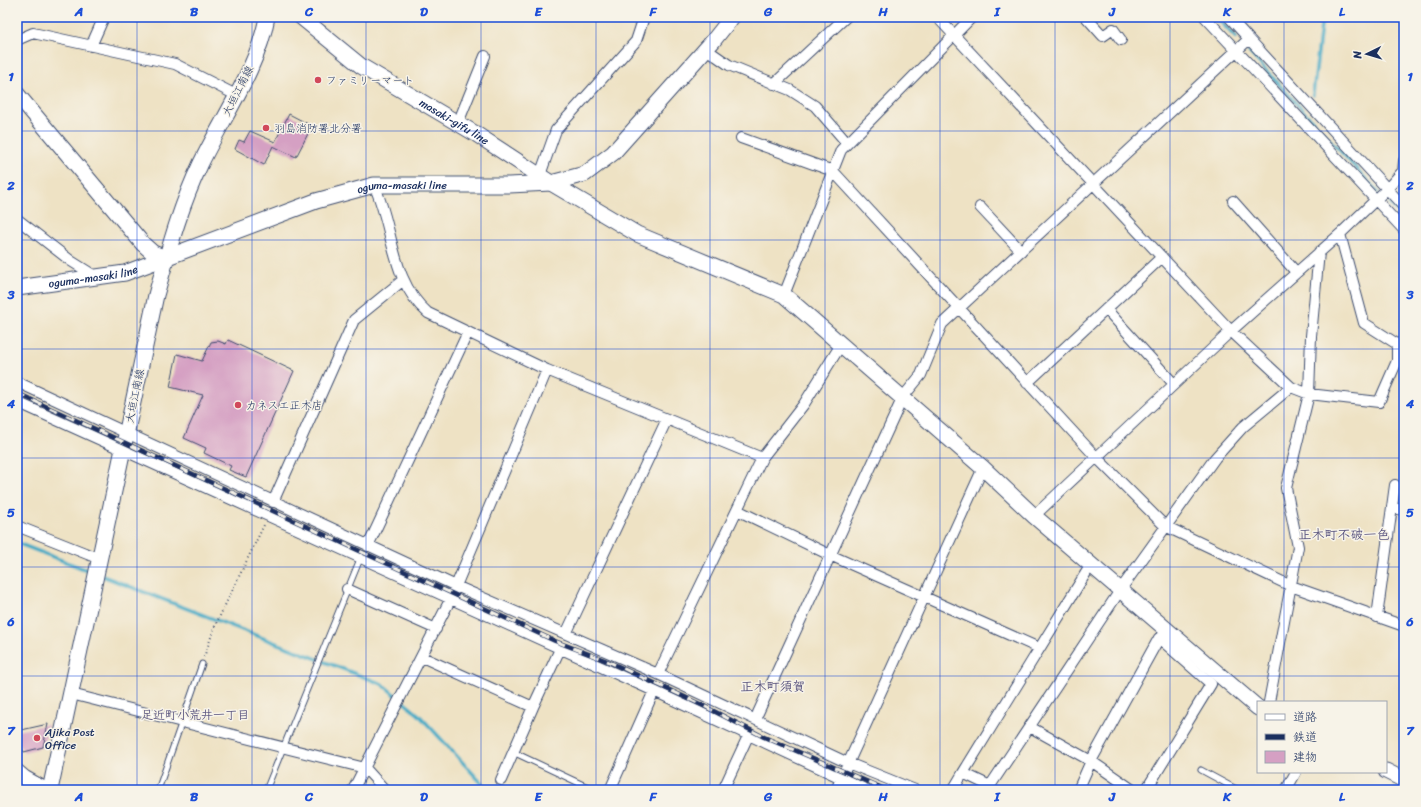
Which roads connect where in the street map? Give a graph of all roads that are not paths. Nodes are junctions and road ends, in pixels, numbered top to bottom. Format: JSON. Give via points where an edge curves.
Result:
{"nodes":[{"id":1,"x":104,"y":17,"type":"edge"},
{"id":2,"x":267,"y":17,"type":"edge"},
{"id":3,"x":301,"y":17,"type":"edge"},
{"id":4,"x":644,"y":17,"type":"edge"},
{"id":5,"x":732,"y":17,"type":"edge"},
{"id":6,"x":846,"y":17,"type":"edge"},
{"id":7,"x":938,"y":17,"type":"edge"},
{"id":8,"x":972,"y":17,"type":"edge"},
{"id":9,"x":1086,"y":17,"type":"edge"},
{"id":10,"x":1205,"y":17,"type":"edge"},
{"id":11,"x":1228,"y":17,"type":"edge"},
{"id":12,"x":954,"y":34,"type":"junction"},
{"id":13,"x":1249,"y":39,"type":"junction"},
{"id":14,"x":17,"y":40,"type":"edge"},
{"id":15,"x":1121,"y":40,"type":"dead end"},
{"id":16,"x":91,"y":46,"type":"junction"},
{"id":17,"x":706,"y":49,"type":"junction"},
{"id":18,"x":1236,"y":51,"type":"junction"},
{"id":19,"x":485,"y":56,"type":"dead end"},
{"id":20,"x":774,"y":84,"type":"junction"},
{"id":21,"x":17,"y":94,"type":"edge"},
{"id":22,"x":236,"y":95,"type":"junction"},
{"id":23,"x":458,"y":123,"type":"junction"},
{"id":24,"x":741,"y":138,"type":"dead end"},
{"id":25,"x":847,"y":143,"type":"junction"},
{"id":26,"x":1404,"y":161,"type":"edge"},
{"id":27,"x":833,"y":171,"type":"junction"},
{"id":28,"x":546,"y":179,"type":"junction"},
{"id":29,"x":1094,"y":184,"type":"junction"},
{"id":30,"x":374,"y":185,"type":"junction"},
{"id":31,"x":1387,"y":189,"type":"junction"},
{"id":32,"x":1376,"y":199,"type":"junction"},
{"id":33,"x":1233,"y":201,"type":"dead end"},
{"id":34,"x":980,"y":207,"type":"dead end"},
{"id":35,"x":1404,"y":207,"type":"edge"},
{"id":36,"x":17,"y":219,"type":"edge"},
{"id":37,"x":1404,"y":230,"type":"edge"},
{"id":38,"x":1340,"y":234,"type":"junction"},
{"id":39,"x":1021,"y":251,"type":"junction"},
{"id":40,"x":1319,"y":252,"type":"junction"},
{"id":41,"x":1162,"y":257,"type":"junction"},
{"id":42,"x":166,"y":258,"type":"junction"},
{"id":43,"x":1296,"y":272,"type":"junction"},
{"id":44,"x":98,"y":278,"type":"junction"},
{"id":45,"x":402,"y":281,"type":"junction"},
{"id":46,"x":17,"y":288,"type":"edge"},
{"id":47,"x":784,"y":295,"type":"junction"},
{"id":48,"x":959,"y":307,"type":"junction"},
{"id":49,"x":1106,"y":309,"type":"junction"},
{"id":50,"x":1231,"y":331,"type":"junction"},
{"id":51,"x":468,"y":332,"type":"junction"},
{"id":52,"x":842,"y":343,"type":"junction"},
{"id":53,"x":1400,"y":363,"type":"edge"},
{"id":54,"x":547,"y":370,"type":"junction"},
{"id":55,"x":17,"y":382,"type":"edge"},
{"id":56,"x":1027,"y":383,"type":"junction"},
{"id":57,"x":1174,"y":384,"type":"junction"},
{"id":58,"x":1291,"y":387,"type":"junction"},
{"id":59,"x":1309,"y":394,"type":"junction"},
{"id":60,"x":903,"y":397,"type":"junction"},
{"id":61,"x":17,"y":402,"type":"edge"},
{"id":62,"x":667,"y":420,"type":"junction"},
{"id":63,"x":126,"y":434,"type":"junction"},
{"id":64,"x":123,"y":450,"type":"junction"},
{"id":65,"x":1096,"y":457,"type":"junction"},
{"id":66,"x":762,"y":458,"type":"junction"},
{"id":67,"x":983,"y":468,"type":"junction"},
{"id":68,"x":1396,"y":485,"type":"dead end"},
{"id":69,"x":273,"y":502,"type":"junction"},
{"id":70,"x":1392,"y":508,"type":"junction"},
{"id":71,"x":737,"y":510,"type":"junction"},
{"id":72,"x":1404,"y":510,"type":"edge"},
{"id":73,"x":1034,"y":516,"type":"junction"},
{"id":74,"x":17,"y":526,"type":"edge"},
{"id":75,"x":1165,"y":526,"type":"junction"},
{"id":76,"x":368,"y":546,"type":"junction"},
{"id":77,"x":830,"y":555,"type":"junction"},
{"id":78,"x":360,"y":558,"type":"junction"},
{"id":79,"x":100,"y":559,"type":"junction"},
{"id":80,"x":1092,"y":563,"type":"junction"},
{"id":81,"x":456,"y":586,"type":"junction"},
{"id":82,"x":1291,"y":586,"type":"junction"},
{"id":83,"x":347,"y":589,"type":"junction"},
{"id":84,"x":1121,"y":589,"type":"junction"},
{"id":85,"x":924,"y":597,"type":"junction"},
{"id":86,"x":450,"y":600,"type":"junction"},
{"id":87,"x":1377,"y":617,"type":"junction"},
{"id":88,"x":1404,"y":626,"type":"edge"},
{"id":89,"x":436,"y":629,"type":"junction"},
{"id":90,"x":566,"y":634,"type":"junction"},
{"id":91,"x":1039,"y":648,"type":"junction"},
{"id":92,"x":560,"y":649,"type":"junction"},
{"id":93,"x":422,"y":657,"type":"junction"},
{"id":94,"x":202,"y":664,"type":"road end"},
{"id":95,"x":658,"y":674,"type":"junction"},
{"id":96,"x":654,"y":691,"type":"junction"},
{"id":97,"x":71,"y":694,"type":"junction"},
{"id":98,"x":1269,"y":701,"type":"edge"},
{"id":99,"x":533,"y":707,"type":"junction"},
{"id":100,"x":1257,"y":707,"type":"edge"},
{"id":101,"x":758,"y":713,"type":"dead end"},
{"id":102,"x":182,"y":722,"type":"junction"},
{"id":103,"x":1030,"y":727,"type":"junction"},
{"id":104,"x":749,"y":734,"type":"junction"},
{"id":105,"x":282,"y":748,"type":"junction"},
{"id":106,"x":513,"y":752,"type":"junction"},
{"id":107,"x":1091,"y":761,"type":"junction"},
{"id":108,"x":848,"y":763,"type":"junction"},
{"id":109,"x":364,"y":768,"type":"junction"},
{"id":110,"x":1201,"y":770,"type":"dead end"},
{"id":111,"x":17,"y":772,"type":"edge"},
{"id":112,"x":1387,"y":772,"type":"edge"},
{"id":113,"x":963,"y":773,"type":"junction"},
{"id":114,"x":1295,"y":773,"type":"edge"},
{"id":115,"x":841,"y":779,"type":"junction"},
{"id":116,"x":501,"y":780,"type":"dead end"},
{"id":117,"x":1404,"y":780,"type":"edge"},
{"id":118,"x":45,"y":790,"type":"edge"},
{"id":119,"x":50,"y":790,"type":"edge"},
{"id":120,"x":158,"y":790,"type":"edge"},
{"id":121,"x":266,"y":790,"type":"edge"},
{"id":122,"x":353,"y":790,"type":"edge"},
{"id":123,"x":385,"y":790,"type":"edge"},
{"id":124,"x":594,"y":790,"type":"edge"},
{"id":125,"x":610,"y":790,"type":"edge"},
{"id":126,"x":723,"y":790,"type":"edge"},
{"id":127,"x":836,"y":790,"type":"edge"},
{"id":128,"x":867,"y":790,"type":"edge"},
{"id":129,"x":915,"y":790,"type":"edge"},
{"id":130,"x":953,"y":790,"type":"edge"},
{"id":131,"x":1078,"y":790,"type":"edge"},
{"id":132,"x":1133,"y":790,"type":"edge"},
{"id":133,"x":1146,"y":790,"type":"edge"},
{"id":134,"x":1238,"y":790,"type":"edge"},
{"id":135,"x":1286,"y":790,"type":"edge"}],
"edges":[{"from":1,"to":16,"type":"street"},
{"from":2,"to":22,"type":"street","name":"大垣江南線","via":[[254,61]]},
{"from":3,"to":23,"type":"street","name":"masaki-gifu line","via":[[360,66]]},
{"from":4,"to":28,"type":"street","via":[[636,41],[556,130]]},
{"from":5,"to":17,"type":"street","name":"oguma-masaki line"},
{"from":6,"to":20,"type":"street"},
{"from":7,"to":12,"type":"street"},
{"from":8,"to":12,"type":"street"},
{"from":9,"to":15,"type":"street","via":[[1103,36],[1112,29]]},
{"from":10,"to":18,"type":"street"},
{"from":11,"to":13,"type":"street"},
{"from":12,"to":25,"type":"street"},
{"from":12,"to":29,"type":"street"},
{"from":13,"to":18,"type":"street"},
{"from":13,"to":31,"type":"street"},
{"from":14,"to":16,"type":"street","via":[[33,33]]},
{"from":16,"to":22,"type":"street","via":[[175,64]]},
{"from":17,"to":20,"type":"street","via":[[729,64]]},
{"from":17,"to":28,"type":"street","name":"oguma-masaki line","via":[[613,153],[585,174]]},
{"from":18,"to":29,"type":"street"},
{"from":18,"to":32,"type":"street"},
{"from":19,"to":23,"type":"street"},
{"from":20,"to":25,"type":"street","via":[[790,90],[815,106]]},
{"from":21,"to":42,"type":"street","via":[[143,244],[153,253]]},
{"from":22,"to":42,"type":"street","name":"大垣江南線","via":[[180,212]]},
{"from":23,"to":28,"type":"street","name":"masaki-gifu line"},
{"from":24,"to":27,"type":"street"},
{"from":25,"to":27,"type":"street","via":[[841,150]]},
{"from":26,"to":31,"type":"street","via":[[1403,171]]},
{"from":27,"to":47,"type":"street"},
{"from":27,"to":48,"type":"street"},
{"from":28,"to":30,"type":"street","name":"oguma-masaki line","via":[[509,185]]},
{"from":28,"to":47,"type":"street","name":"masaki-gifu line","via":[[636,234]]},
{"from":29,"to":39,"type":"street"},
{"from":29,"to":41,"type":"street"},
{"from":30,"to":42,"type":"street","name":"oguma-masaki line","via":[[316,201]]},
{"from":30,"to":45,"type":"street"},
{"from":31,"to":32,"type":"street"},
{"from":31,"to":35,"type":"street"},
{"from":32,"to":37,"type":"street"},
{"from":32,"to":38,"type":"street"},
{"from":33,"to":43,"type":"street"},
{"from":34,"to":39,"type":"street"},
{"from":36,"to":44,"type":"street","via":[[71,261]]},
{"from":38,"to":40,"type":"street"},
{"from":38,"to":53,"type":"street","via":[[1364,323],[1397,344]]},
{"from":39,"to":48,"type":"street"},
{"from":40,"to":43,"type":"street"},
{"from":40,"to":59,"type":"street","via":[[1311,336]]},
{"from":41,"to":49,"type":"street"},
{"from":41,"to":50,"type":"street"},
{"from":42,"to":44,"type":"street","name":"oguma-masaki line","via":[[125,273]]},
{"from":42,"to":63,"type":"street","name":"大垣江南線"},
{"from":43,"to":50,"type":"street"},
{"from":44,"to":46,"type":"street","name":"oguma-masaki line"},
{"from":45,"to":51,"type":"street","via":[[418,305],[428,313]]},
{"from":45,"to":69,"type":"street","via":[[354,320]]},
{"from":47,"to":52,"type":"street","name":"masaki-gifu line"},
{"from":48,"to":56,"type":"street"},
{"from":48,"to":60,"type":"street","via":[[942,324],[921,375]]},
{"from":49,"to":56,"type":"street"},
{"from":49,"to":57,"type":"street"},
{"from":50,"to":57,"type":"street"},
{"from":50,"to":58,"type":"street"},
{"from":51,"to":54,"type":"street"},
{"from":51,"to":76,"type":"street"},
{"from":52,"to":60,"type":"street","name":"masaki-gifu line"},
{"from":52,"to":66,"type":"street","via":[[804,404]]},
{"from":53,"to":59,"type":"street","via":[[1379,402]]},
{"from":54,"to":62,"type":"street"},
{"from":54,"to":81,"type":"street"},
{"from":55,"to":63,"type":"street"},
{"from":56,"to":65,"type":"street"},
{"from":57,"to":65,"type":"street"},
{"from":58,"to":59,"type":"street"},
{"from":58,"to":75,"type":"street","via":[[1243,427],[1215,458]]},
{"from":59,"to":82,"type":"street","via":[[1286,488],[1298,547]]},
{"from":60,"to":67,"type":"street","name":"masaki-gifu line"},
{"from":60,"to":77,"type":"street"},
{"from":61,"to":64,"type":"street"},
{"from":62,"to":66,"type":"street"},
{"from":62,"to":90,"type":"street"},
{"from":63,"to":64,"type":"street","name":"大垣江南線"},
{"from":63,"to":69,"type":"street"},
{"from":64,"to":78,"type":"street"},
{"from":64,"to":79,"type":"street","name":"大垣江南線"},
{"from":65,"to":73,"type":"street"},
{"from":65,"to":75,"type":"street"},
{"from":66,"to":71,"type":"street"},
{"from":67,"to":73,"type":"street","name":"masaki-gifu line"},
{"from":67,"to":85,"type":"street"},
{"from":68,"to":70,"type":"street"},
{"from":69,"to":76,"type":"street"},
{"from":70,"to":72,"type":"street"},
{"from":70,"to":87,"type":"street"},
{"from":71,"to":77,"type":"street"},
{"from":71,"to":95,"type":"street"},
{"from":73,"to":80,"type":"street","name":"masaki-gifu line"},
{"from":74,"to":79,"type":"street"},
{"from":75,"to":82,"type":"street"},
{"from":75,"to":84,"type":"street"},
{"from":76,"to":81,"type":"street"},
{"from":77,"to":85,"type":"street"},
{"from":77,"to":101,"type":"street"},
{"from":78,"to":83,"type":"lane"},
{"from":78,"to":86,"type":"street"},
{"from":79,"to":97,"type":"street","name":"大垣江南線"},
{"from":80,"to":84,"type":"street","name":"masaki-gifu line"},
{"from":80,"to":91,"type":"street"},
{"from":81,"to":86,"type":"street"},
{"from":81,"to":90,"type":"street"},
{"from":82,"to":87,"type":"street"},
{"from":82,"to":98,"type":"street"},
{"from":83,"to":89,"type":"street"},
{"from":83,"to":105,"type":"lane"},
{"from":84,"to":100,"type":"street","name":"masaki-gifu line"},
{"from":84,"to":103,"type":"street"},
{"from":85,"to":91,"type":"street"},
{"from":85,"to":108,"type":"street"},
{"from":86,"to":89,"type":"street"},
{"from":86,"to":92,"type":"street"},
{"from":87,"to":88,"type":"street"},
{"from":89,"to":93,"type":"street"},
{"from":90,"to":95,"type":"street"},
{"from":91,"to":113,"type":"street"},
{"from":92,"to":96,"type":"street"},
{"from":92,"to":99,"type":"street"},
{"from":93,"to":99,"type":"street"},
{"from":93,"to":109,"type":"street"},
{"from":94,"to":102,"type":"lane"},
{"from":95,"to":108,"type":"street"},
{"from":96,"to":104,"type":"street"},
{"from":96,"to":125,"type":"street"},
{"from":97,"to":102,"type":"street"},
{"from":97,"to":119,"type":"street","name":"大垣江南線"},
{"from":99,"to":106,"type":"street"},
{"from":102,"to":105,"type":"street"},
{"from":102,"to":120,"type":"lane"},
{"from":103,"to":107,"type":"street"},
{"from":103,"to":113,"type":"street","via":[[990,786]]},
{"from":104,"to":115,"type":"street"},
{"from":104,"to":126,"type":"street"},
{"from":105,"to":109,"type":"street"},
{"from":105,"to":121,"type":"lane"},
{"from":106,"to":116,"type":"street"},
{"from":106,"to":124,"type":"lane"},
{"from":107,"to":131,"type":"street"},
{"from":107,"to":132,"type":"street"},
{"from":107,"to":133,"type":"street","via":[[1159,638],[1211,684]]},
{"from":108,"to":115,"type":"street"},
{"from":108,"to":129,"type":"street"},
{"from":109,"to":122,"type":"street"},
{"from":109,"to":123,"type":"street"},
{"from":110,"to":134,"type":"lane"},
{"from":111,"to":118,"type":"street"},
{"from":112,"to":117,"type":"street"},
{"from":113,"to":130,"type":"street"},
{"from":114,"to":135,"type":"street"},
{"from":115,"to":127,"type":"street"},
{"from":115,"to":128,"type":"street"}]}
